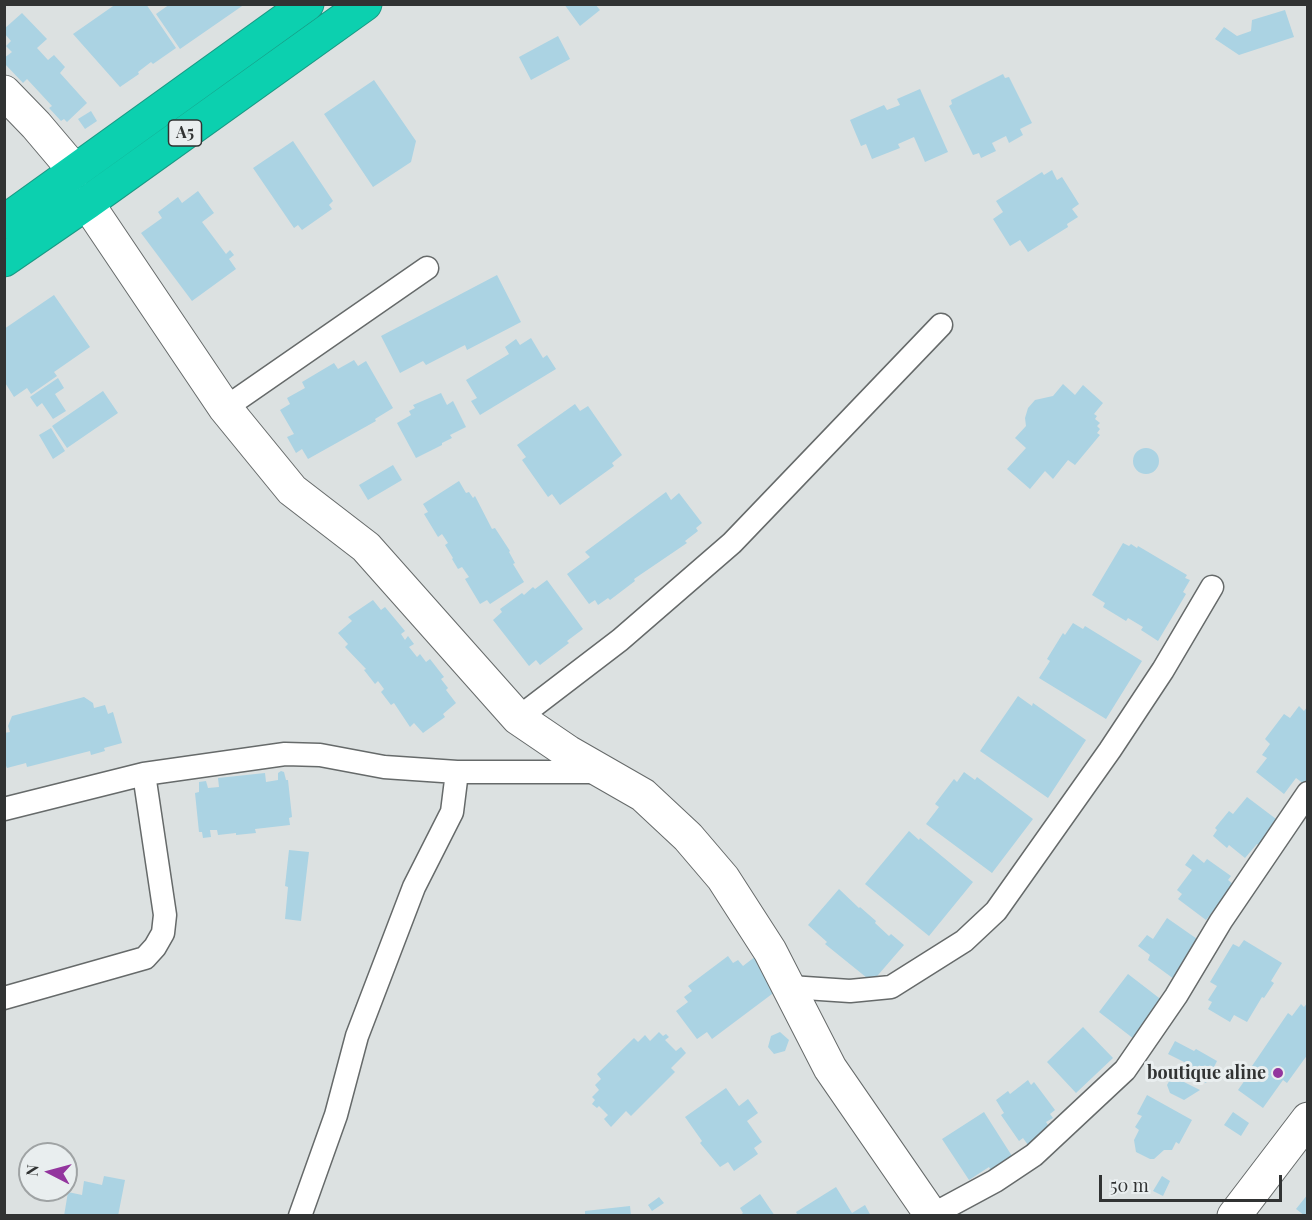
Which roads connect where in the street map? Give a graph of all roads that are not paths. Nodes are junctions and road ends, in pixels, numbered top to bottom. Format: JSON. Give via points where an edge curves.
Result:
{"nodes":[{"id":1,"x":307,"y":4,"type":"edge"},
{"id":2,"x":365,"y":4,"type":"edge"},
{"id":3,"x":4,"y":92,"type":"edge"},
{"id":4,"x":75,"y":171,"type":"junction"},
{"id":5,"x":87,"y":203,"type":"junction"},
{"id":6,"x":4,"y":222,"type":"edge"},
{"id":7,"x":4,"y":260,"type":"edge"},
{"id":8,"x":427,"y":268,"type":"dead end"},
{"id":9,"x":941,"y":326,"type":"dead end"},
{"id":10,"x":225,"y":408,"type":"junction"},
{"id":11,"x":1212,"y":587,"type":"dead end"},
{"id":12,"x":518,"y":718,"type":"junction"},
{"id":13,"x":458,"y":772,"type":"junction"},
{"id":14,"x":602,"y":772,"type":"junction"},
{"id":15,"x":144,"y":774,"type":"junction"},
{"id":16,"x":1308,"y":793,"type":"edge"},
{"id":17,"x":4,"y":809,"type":"edge"},
{"id":18,"x":790,"y":987,"type":"junction"},
{"id":19,"x":4,"y":998,"type":"edge"},
{"id":20,"x":1308,"y":1119,"type":"edge"},
{"id":21,"x":300,"y":1215,"type":"edge"},
{"id":22,"x":932,"y":1215,"type":"edge"},
{"id":23,"x":1234,"y":1215,"type":"edge"}],
"edges":[{"from":1,"to":4,"type":"highway","number":"A5"},
{"from":2,"to":5,"type":"highway","number":"A5"},
{"from":3,"to":4,"type":"street"},
{"from":4,"to":6,"type":"highway","number":"A5"},
{"from":5,"to":7,"type":"highway","number":"A5"},
{"from":5,"to":10,"type":"street"},
{"from":8,"to":10,"type":"street"},
{"from":9,"to":12,"type":"street","via":[[732,543],[621,640]]},
{"from":10,"to":12,"type":"street","via":[[292,490],[366,547]]},
{"from":11,"to":18,"type":"street","via":[[1110,750],[996,911],[964,941],[891,987],[850,991]]},
{"from":12,"to":14,"type":"street"},
{"from":13,"to":14,"type":"street"},
{"from":13,"to":15,"type":"street","via":[[285,754]]},
{"from":13,"to":21,"type":"street","via":[[452,812],[414,887],[357,1036],[336,1115]]},
{"from":14,"to":18,"type":"street","via":[[643,795],[688,837],[723,878]]},
{"from":15,"to":17,"type":"street"},
{"from":15,"to":19,"type":"street","via":[[165,915],[163,933],[155,947],[145,958]]},
{"from":16,"to":22,"type":"street","via":[[1125,1070],[1034,1155],[996,1181]]},
{"from":18,"to":22,"type":"street","via":[[830,1068]]},
{"from":20,"to":23,"type":"street"}]}
